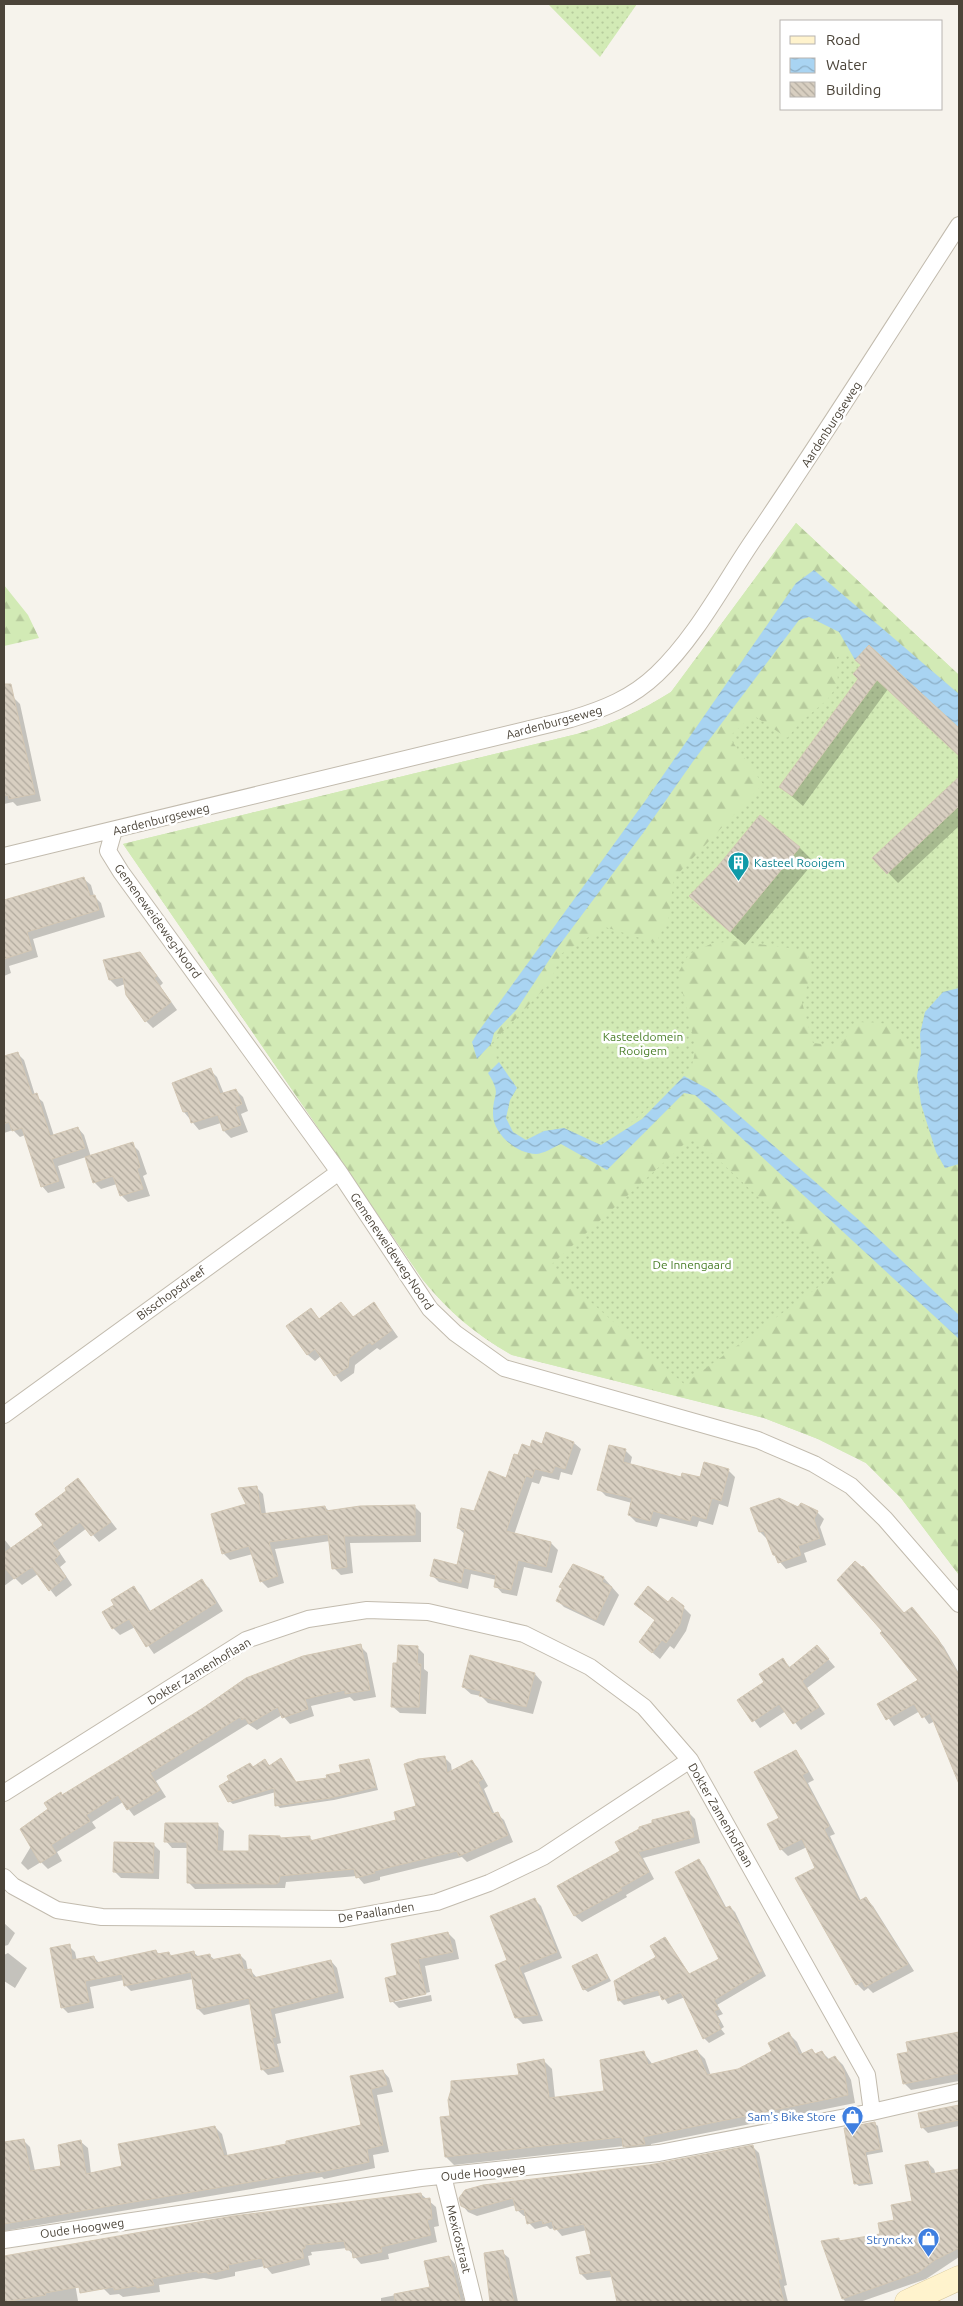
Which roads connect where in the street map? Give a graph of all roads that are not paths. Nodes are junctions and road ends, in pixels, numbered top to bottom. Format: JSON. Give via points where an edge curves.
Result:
{"nodes":[{"id":1,"x":959,"y":225,"type":"edge"},
{"id":2,"x":114,"y":830,"type":"junction"},
{"id":3,"x":4,"y":856,"type":"edge"},
{"id":4,"x":339,"y":1172,"type":"junction"},
{"id":5,"x":4,"y":1415,"type":"edge"},
{"id":6,"x":959,"y":1604,"type":"edge"},
{"id":7,"x":690,"y":1760,"type":"junction"},
{"id":8,"x":4,"y":1793,"type":"edge"},
{"id":9,"x":4,"y":1876,"type":"edge"},
{"id":10,"x":959,"y":2092,"type":"edge"},
{"id":11,"x":872,"y":2112,"type":"junction"},
{"id":12,"x":443,"y":2176,"type":"junction"},
{"id":13,"x":4,"y":2240,"type":"edge"},
{"id":14,"x":959,"y":2278,"type":"edge"},
{"id":15,"x":474,"y":2302,"type":"edge"},
{"id":16,"x":908,"y":2302,"type":"edge"}],
"edges":[{"from":1,"to":2,"type":"street","name":"Aardenburgseweg","via":[[684,643],[658,674],[633,695],[604,709],[571,719]]},
{"from":2,"to":3,"type":"street","name":"Aardenburgseweg"},
{"from":2,"to":4,"type":"street","name":"Gemeneweideweg-Noord","via":[[108,851],[121,872]]},
{"from":4,"to":5,"type":"street","name":"Bisschopsdreef"},
{"from":4,"to":6,"type":"street","name":"Gemeneweideweg-Noord","via":[[430,1309],[478,1352],[504,1368],[758,1440],[814,1464],[851,1486]]},
{"from":7,"to":8,"type":"street","name":"Dokter Zamenhoflaan","via":[[644,1707],[590,1667],[524,1634],[428,1612],[367,1610],[308,1618],[246,1640]]},
{"from":7,"to":9,"type":"street","name":"De Paallanden","via":[[544,1857],[489,1883],[437,1902],[343,1919],[102,1917],[57,1910],[13,1886]]},
{"from":7,"to":11,"type":"street","name":"Dokter Zamenhoflaan","via":[[867,2075]]},
{"from":10,"to":11,"type":"street","name":"Oude Hoogweg"},
{"from":11,"to":12,"type":"street","name":"Oude Hoogweg","via":[[658,2153]]},
{"from":12,"to":13,"type":"street","name":"Oude Hoogweg"},
{"from":12,"to":15,"type":"street","name":"Mexicostraat"},
{"from":14,"to":16,"type":"street"}]}
